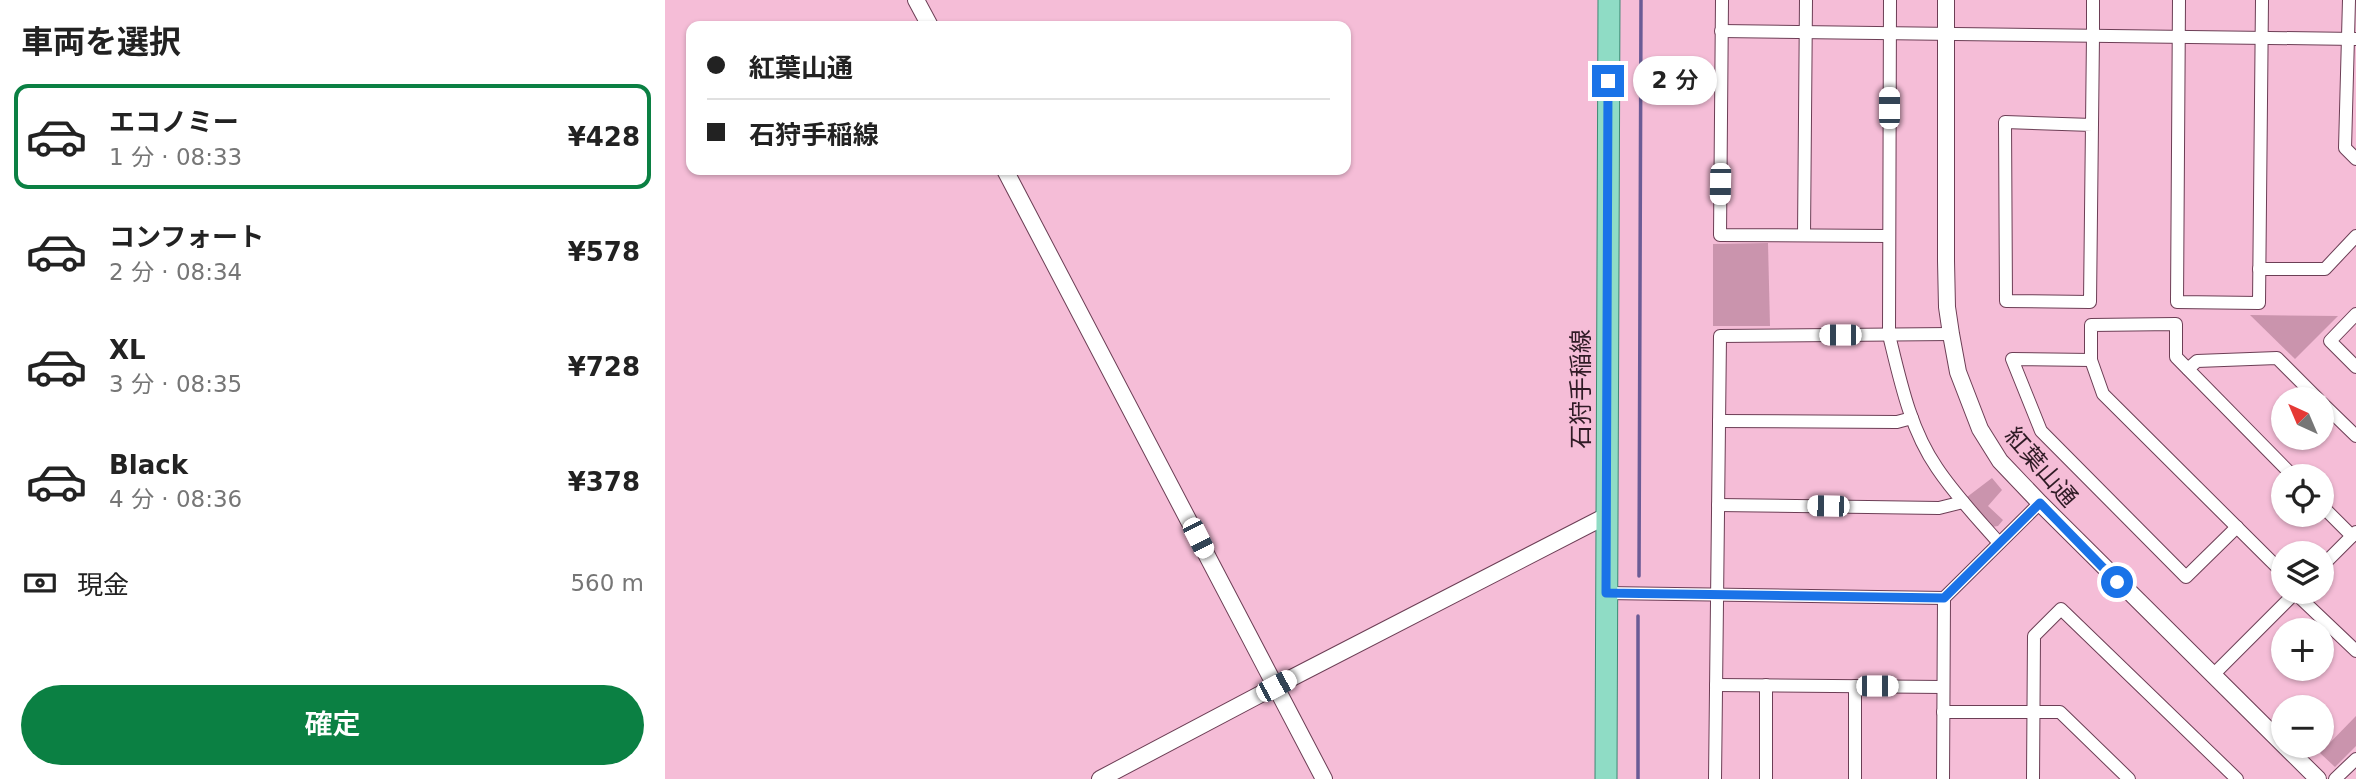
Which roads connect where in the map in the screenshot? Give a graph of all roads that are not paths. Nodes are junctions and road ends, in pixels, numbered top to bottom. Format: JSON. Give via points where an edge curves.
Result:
{"nodes":[{"id":1,"x":916,"y":0,"type":"edge"},
{"id":2,"x":1609,"y":0,"type":"edge"},
{"id":3,"x":1721,"y":0,"type":"edge"},
{"id":4,"x":1806,"y":0,"type":"edge"},
{"id":5,"x":1890,"y":0,"type":"edge"},
{"id":6,"x":1946,"y":0,"type":"edge"},
{"id":7,"x":2093,"y":0,"type":"edge"},
{"id":8,"x":2179,"y":0,"type":"edge"},
{"id":9,"x":2262,"y":0,"type":"edge"},
{"id":10,"x":2349,"y":0,"type":"edge"},
{"id":11,"x":927,"y":21,"type":"edge"},
{"id":12,"x":1721,"y":31,"type":"junction"},
{"id":13,"x":1806,"y":32,"type":"junction"},
{"id":14,"x":1890,"y":32,"type":"junction"},
{"id":15,"x":1945,"y":32,"type":"junction"},
{"id":16,"x":2093,"y":34,"type":"junction"},
{"id":17,"x":2179,"y":36,"type":"junction"},
{"id":18,"x":2261,"y":37,"type":"junction"},
{"id":19,"x":2353,"y":39,"type":"edge"},
{"id":20,"x":2092,"y":125,"type":"junction"},
{"id":21,"x":2356,"y":159,"type":"edge"},
{"id":22,"x":1008,"y":175,"type":"edge"},
{"id":23,"x":1804,"y":235,"type":"junction"},
{"id":24,"x":1888,"y":236,"type":"junction"},
{"id":25,"x":2356,"y":236,"type":"edge"},
{"id":26,"x":2259,"y":269,"type":"junction"},
{"id":27,"x":2356,"y":314,"type":"edge"},
{"id":28,"x":1951,"y":334,"type":"junction"},
{"id":29,"x":1889,"y":335,"type":"junction"},
{"id":30,"x":2091,"y":360,"type":"junction"},
{"id":31,"x":2356,"y":367,"type":"edge"},
{"id":32,"x":2187,"y":369,"type":"junction"},
{"id":33,"x":2306,"y":387,"type":"edge"},
{"id":34,"x":2335,"y":416,"type":"edge"},
{"id":35,"x":1912,"y":418,"type":"junction"},
{"id":36,"x":1719,"y":421,"type":"junction"},
{"id":37,"x":2356,"y":436,"type":"edge"},
{"id":38,"x":2281,"y":464,"type":"edge"},
{"id":39,"x":1963,"y":502,"type":"junction"},
{"id":40,"x":2040,"y":503,"type":"junction"},
{"id":41,"x":1718,"y":505,"type":"junction"},
{"id":42,"x":1607,"y":516,"type":"junction"},
{"id":43,"x":2334,"y":516,"type":"edge"},
{"id":44,"x":2237,"y":527,"type":"junction"},
{"id":45,"x":2354,"y":534,"type":"edge"},
{"id":46,"x":2000,"y":543,"type":"junction"},
{"id":47,"x":2334,"y":554,"type":"edge"},
{"id":48,"x":2271,"y":561,"type":"edge"},
{"id":49,"x":1606,"y":593,"type":"junction"},
{"id":50,"x":1717,"y":595,"type":"junction"},
{"id":51,"x":1944,"y":598,"type":"junction"},
{"id":52,"x":2284,"y":604,"type":"edge"},
{"id":53,"x":2308,"y":604,"type":"edge"},
{"id":54,"x":2356,"y":651,"type":"edge"},
{"id":55,"x":2212,"y":676,"type":"junction"},
{"id":56,"x":1716,"y":685,"type":"junction"},
{"id":57,"x":1766,"y":685,"type":"junction"},
{"id":58,"x":1276,"y":686,"type":"junction"},
{"id":59,"x":1855,"y":686,"type":"junction"},
{"id":60,"x":1943,"y":687,"type":"junction"},
{"id":61,"x":2033,"y":711,"type":"junction"},
{"id":62,"x":1944,"y":712,"type":"junction"},
{"id":63,"x":2356,"y":759,"type":"edge"},
{"id":64,"x":1100,"y":779,"type":"edge"},
{"id":65,"x":1324,"y":779,"type":"edge"},
{"id":66,"x":1606,"y":779,"type":"edge"},
{"id":67,"x":1715,"y":779,"type":"edge"},
{"id":68,"x":1766,"y":779,"type":"edge"},
{"id":69,"x":1854,"y":779,"type":"edge"},
{"id":70,"x":1943,"y":779,"type":"edge"},
{"id":71,"x":2033,"y":779,"type":"edge"},
{"id":72,"x":2129,"y":779,"type":"edge"},
{"id":73,"x":2237,"y":779,"type":"edge"},
{"id":74,"x":2318,"y":779,"type":"edge"},
{"id":75,"x":2335,"y":779,"type":"edge"}],
"edges":[{"from":1,"to":11,"type":"street"},
{"from":2,"to":42,"type":"main road","name":"石狩手稲線"},
{"from":3,"to":12,"type":"street"},
{"from":4,"to":13,"type":"street"},
{"from":5,"to":14,"type":"street"},
{"from":6,"to":15,"type":"street","name":"紅葉山通"},
{"from":7,"to":16,"type":"street"},
{"from":8,"to":17,"type":"street"},
{"from":9,"to":18,"type":"street"},
{"from":10,"to":19,"type":"street"},
{"from":12,"to":13,"type":"street"},
{"from":12,"to":23,"type":"street","via":[[1720,235]]},
{"from":13,"to":14,"type":"street"},
{"from":13,"to":23,"type":"street"},
{"from":14,"to":15,"type":"street"},
{"from":14,"to":24,"type":"street"},
{"from":15,"to":16,"type":"street"},
{"from":15,"to":28,"type":"street","name":"紅葉山通"},
{"from":16,"to":17,"type":"street"},
{"from":16,"to":20,"type":"street"},
{"from":17,"to":18,"type":"street"},
{"from":17,"to":26,"type":"street","via":[[2177,302],[2259,303]]},
{"from":18,"to":19,"type":"street"},
{"from":18,"to":26,"type":"street"},
{"from":19,"to":21,"type":"street","via":[[2345,148]]},
{"from":20,"to":20,"type":"street","via":[[2090,302],[2006,301],[2005,122]]},
{"from":22,"to":58,"type":"street"},
{"from":23,"to":24,"type":"street"},
{"from":24,"to":29,"type":"street"},
{"from":25,"to":26,"type":"street","via":[[2325,269]]},
{"from":27,"to":31,"type":"street","via":[[2330,341]]},
{"from":28,"to":29,"type":"street"},
{"from":28,"to":40,"type":"street","name":"紅葉山通","via":[[1958,372],[1980,429],[2000,461]]},
{"from":29,"to":35,"type":"street"},
{"from":29,"to":36,"type":"street","via":[[1720,336]]},
{"from":30,"to":32,"type":"street","via":[[2091,325],[2176,324],[2176,357]]},
{"from":30,"to":44,"type":"street","via":[[2103,394]]},
{"from":30,"to":44,"type":"street","via":[[2012,359],[2041,431],[2186,577]]},
{"from":32,"to":33,"type":"street","via":[[2197,361],[2277,358]]},
{"from":32,"to":38,"type":"street"},
{"from":34,"to":37,"type":"street"},
{"from":35,"to":36,"type":"street","via":[[1897,422]]},
{"from":35,"to":39,"type":"street","via":[[1935,467]]},
{"from":36,"to":41,"type":"street"},
{"from":39,"to":41,"type":"street","via":[[1939,508]]},
{"from":39,"to":46,"type":"street"},
{"from":40,"to":46,"type":"street"},
{"from":40,"to":55,"type":"street","name":"紅葉山通"},
{"from":41,"to":50,"type":"street"},
{"from":42,"to":49,"type":"main road","name":"石狩手稲線"},
{"from":42,"to":58,"type":"street"},
{"from":43,"to":45,"type":"street"},
{"from":44,"to":48,"type":"street"},
{"from":45,"to":47,"type":"street"},
{"from":46,"to":51,"type":"street"},
{"from":49,"to":50,"type":"street"},
{"from":49,"to":66,"type":"main road","name":"石狩手稲線"},
{"from":50,"to":51,"type":"street"},
{"from":50,"to":56,"type":"street"},
{"from":51,"to":60,"type":"street"},
{"from":52,"to":55,"type":"street"},
{"from":53,"to":54,"type":"street"},
{"from":55,"to":74,"type":"street","name":"紅葉山通"},
{"from":56,"to":57,"type":"street"},
{"from":56,"to":67,"type":"street"},
{"from":57,"to":59,"type":"street"},
{"from":57,"to":68,"type":"street"},
{"from":58,"to":64,"type":"street"},
{"from":58,"to":65,"type":"street"},
{"from":59,"to":60,"type":"street"},
{"from":59,"to":69,"type":"street"},
{"from":60,"to":62,"type":"street"},
{"from":61,"to":62,"type":"street"},
{"from":61,"to":71,"type":"street"},
{"from":61,"to":72,"type":"street","via":[[2060,712]]},
{"from":61,"to":73,"type":"street","via":[[2034,636],[2061,609]]},
{"from":62,"to":70,"type":"street"},
{"from":63,"to":75,"type":"street"}]}
